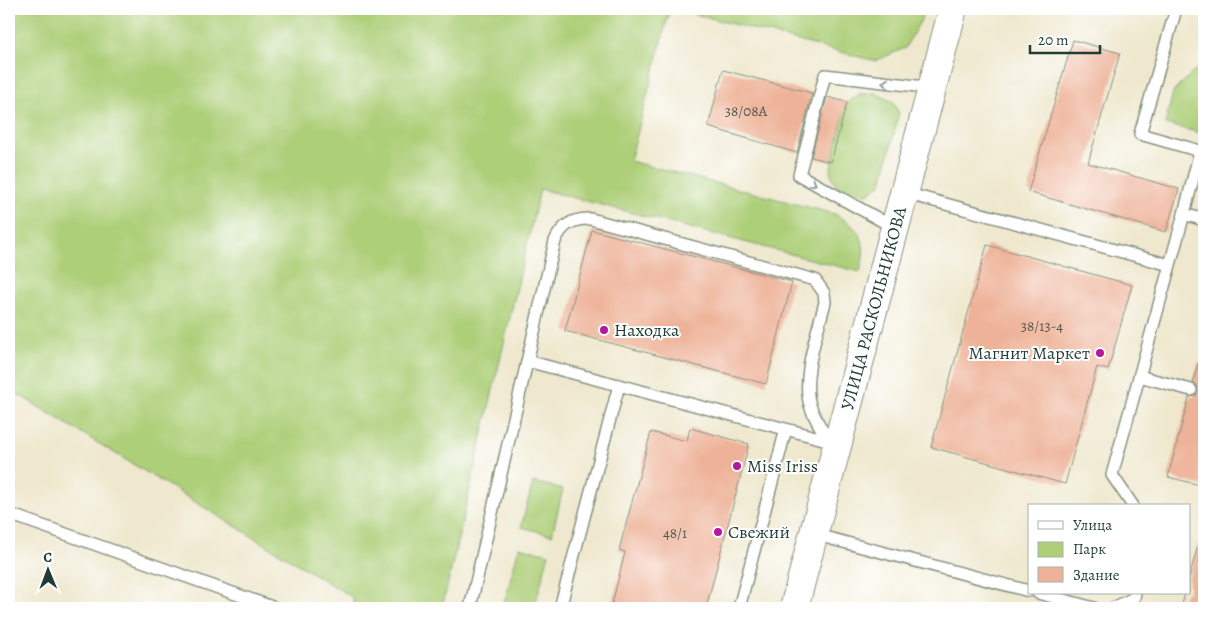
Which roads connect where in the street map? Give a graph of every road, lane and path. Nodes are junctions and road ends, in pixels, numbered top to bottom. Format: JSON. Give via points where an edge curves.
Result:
{"nodes":[{"id":1,"x":953,"y":9,"type":"edge"},
{"id":2,"x":1176,"y":9,"type":"edge"},
{"id":3,"x":933,"y":88,"type":"junction"},
{"id":4,"x":905,"y":193,"type":"junction"},
{"id":5,"x":1184,"y":214,"type":"junction"},
{"id":6,"x":1204,"y":220,"type":"edge"},
{"id":7,"x":895,"y":228,"type":"junction"},
{"id":8,"x":1170,"y":265,"type":"junction"},
{"id":9,"x":527,"y":361,"type":"junction"},
{"id":10,"x":1139,"y":376,"type":"junction"},
{"id":11,"x":619,"y":385,"type":"junction"},
{"id":12,"x":1191,"y":390,"type":"dead end"},
{"id":13,"x":786,"y":429,"type":"junction"},
{"id":14,"x":832,"y":441,"type":"junction"},
{"id":15,"x":1132,"y":504,"type":"edge"},
{"id":16,"x":9,"y":514,"type":"edge"},
{"id":17,"x":813,"y":534,"type":"junction"},
{"id":18,"x":1028,"y":591,"type":"edge"},
{"id":19,"x":1042,"y":594,"type":"edge"},
{"id":20,"x":1135,"y":594,"type":"edge"},
{"id":21,"x":276,"y":608,"type":"edge"},
{"id":22,"x":470,"y":608,"type":"edge"},
{"id":23,"x":560,"y":608,"type":"edge"},
{"id":24,"x":738,"y":608,"type":"edge"},
{"id":25,"x":794,"y":608,"type":"edge"},
{"id":26,"x":1094,"y":608,"type":"edge"},
{"id":27,"x":1113,"y":608,"type":"edge"}],
"edges":[{"from":1,"to":3,"type":"street","name":"УЛИЦА РАСКОЛЬНИКОВА"},
{"from":2,"to":5,"type":"lane","via":[[1140,134],[1200,151]]},
{"from":3,"to":4,"type":"street","name":"УЛИЦА РАСКОЛЬНИКОВА"},
{"from":3,"to":7,"type":"lane","one_way":true,"via":[[825,75],[798,175]]},
{"from":4,"to":7,"type":"street","name":"УЛИЦА РАСКОЛЬНИКОВА"},
{"from":4,"to":8,"type":"lane"},
{"from":5,"to":6,"type":"lane"},
{"from":5,"to":8,"type":"lane"},
{"from":7,"to":14,"type":"street","name":"УЛИЦА РАСКОЛЬНИКОВА"},
{"from":8,"to":10,"type":"lane"},
{"from":9,"to":11,"type":"lane"},
{"from":9,"to":14,"type":"lane","via":[[559,231],[581,218],[610,224],[815,280],[826,302],[808,378],[808,392],[811,409]]},
{"from":9,"to":22,"type":"lane"},
{"from":10,"to":12,"type":"lane"},
{"from":10,"to":15,"type":"lane","via":[[1112,475]]},
{"from":11,"to":13,"type":"lane"},
{"from":11,"to":23,"type":"lane"},
{"from":13,"to":14,"type":"lane"},
{"from":13,"to":24,"type":"lane"},
{"from":14,"to":17,"type":"street","name":"УЛИЦА РАСКОЛЬНИКОВА"},
{"from":16,"to":21,"type":"lane"},
{"from":17,"to":18,"type":"lane"},
{"from":17,"to":25,"type":"street","name":"УЛИЦА РАСКОЛЬНИКОВА"},
{"from":19,"to":26,"type":"lane"},
{"from":20,"to":27,"type":"lane","via":[[1134,598]]}]}
